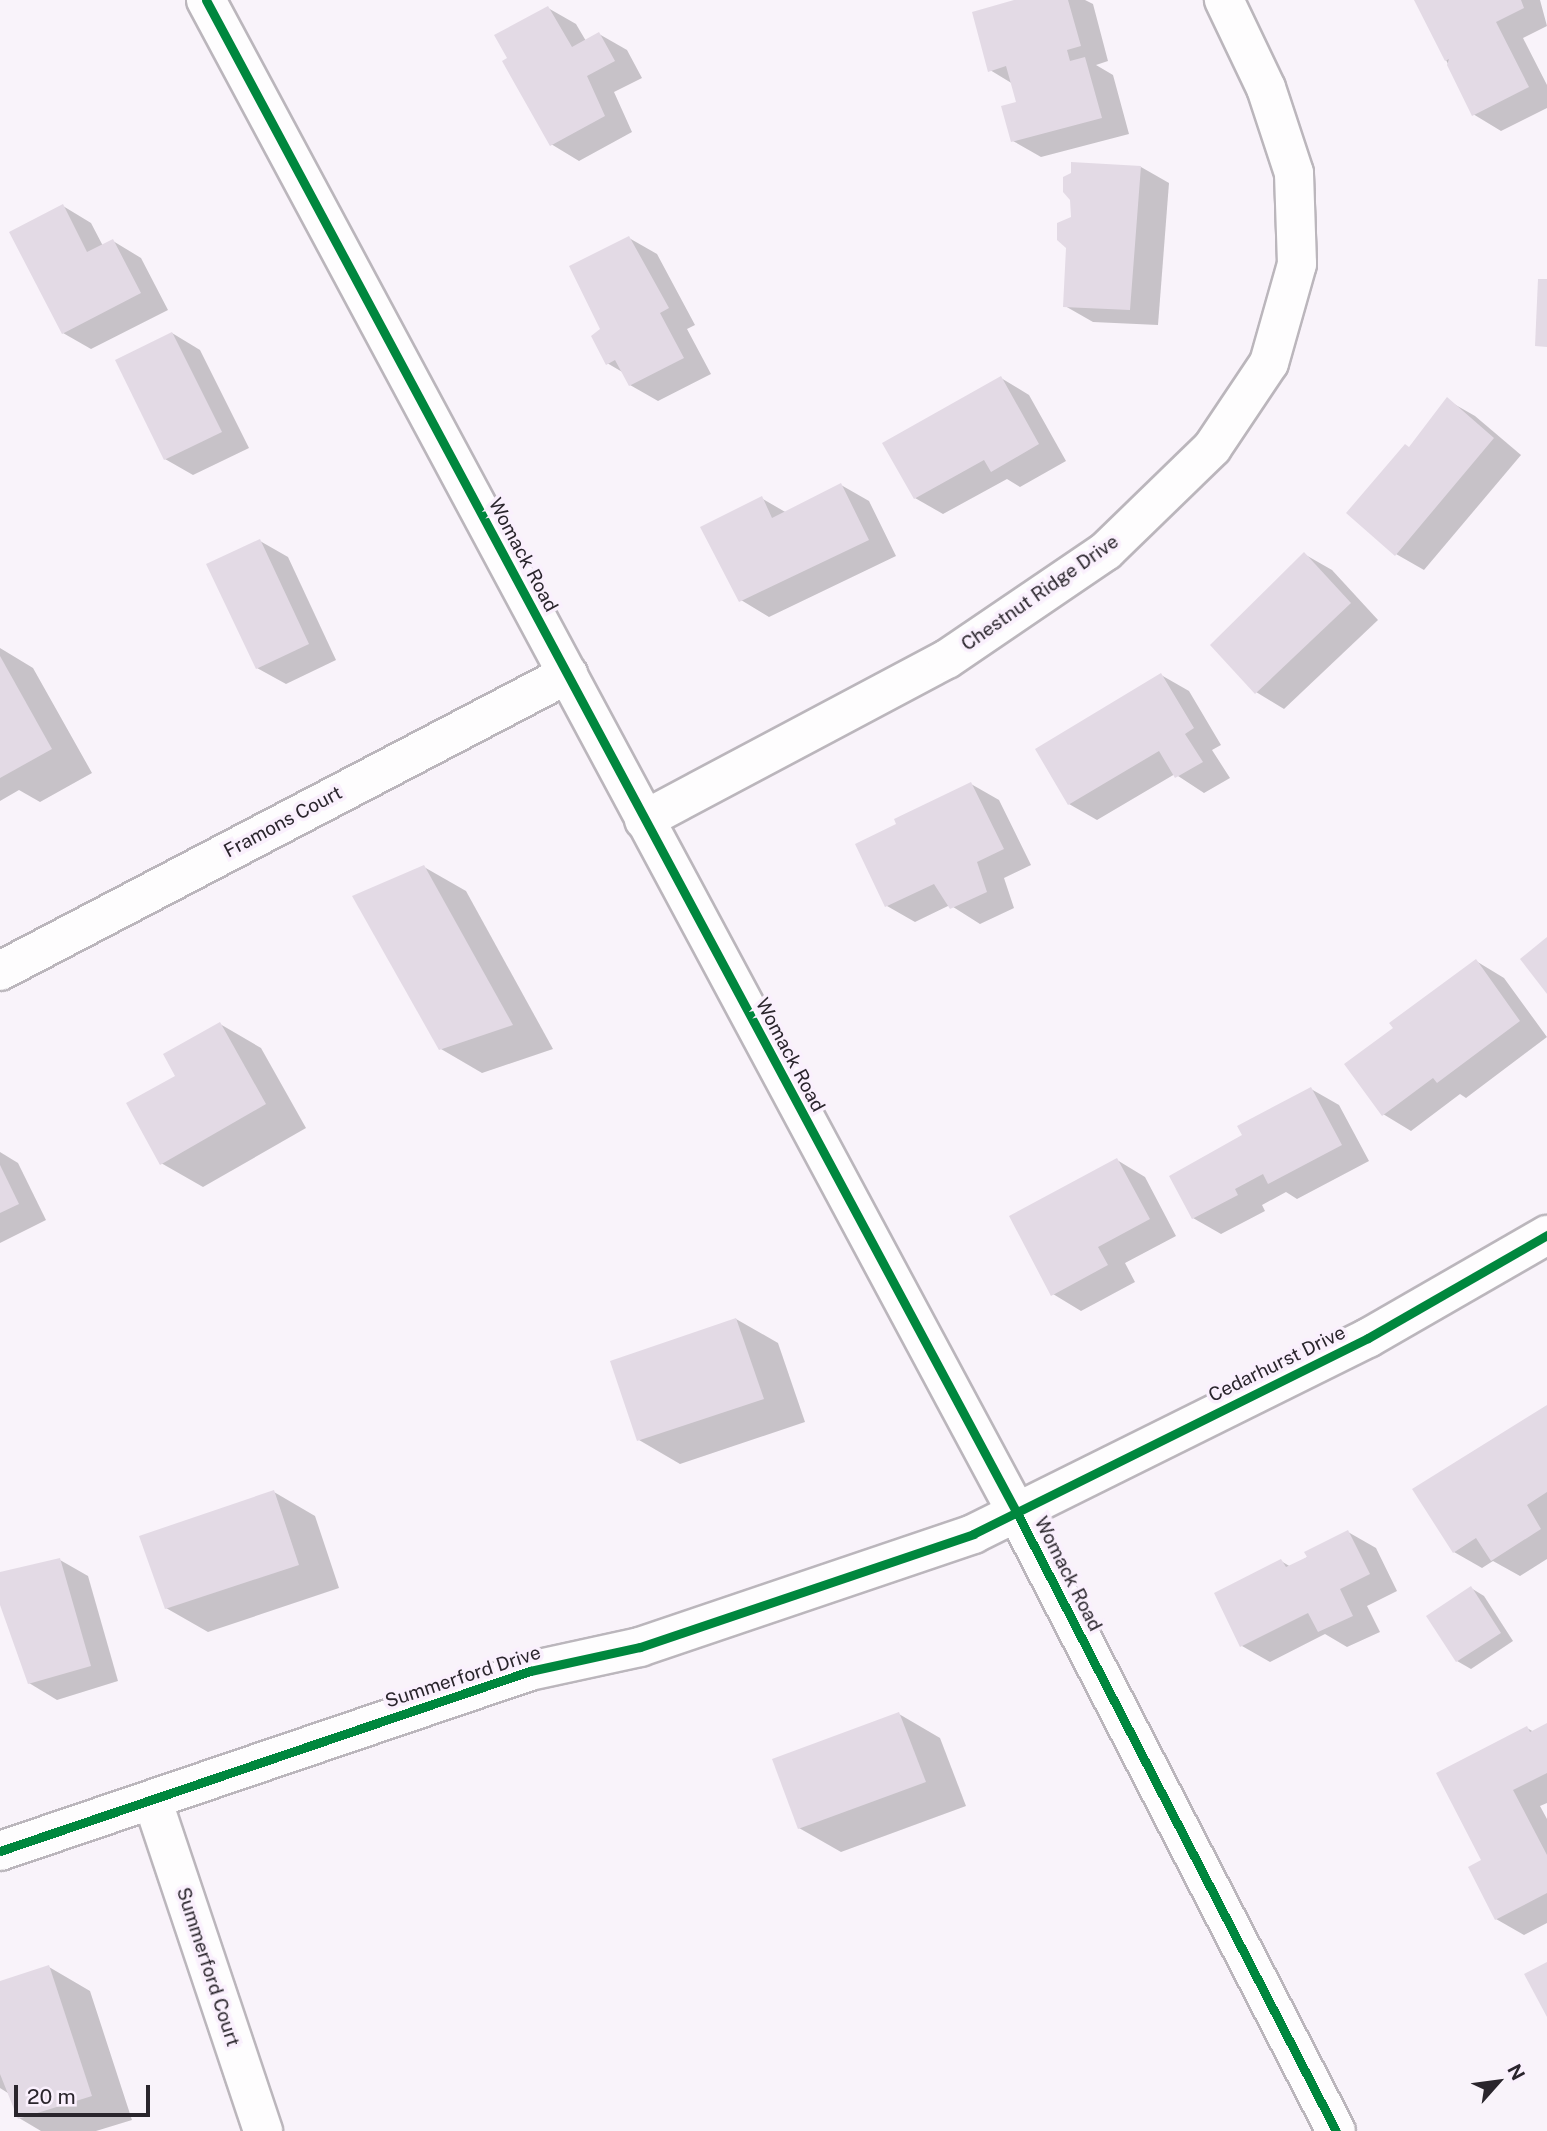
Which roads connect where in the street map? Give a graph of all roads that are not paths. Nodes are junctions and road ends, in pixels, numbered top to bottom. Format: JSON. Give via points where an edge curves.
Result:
{"nodes":[{"id":1,"x":206,"y":0,"type":"edge"},
{"id":2,"x":1224,"y":0,"type":"edge"},
{"id":3,"x":568,"y":674,"type":"junction"},
{"id":4,"x":644,"y":820,"type":"junction"},
{"id":5,"x":0,"y":971,"type":"edge"},
{"id":6,"x":1547,"y":1235,"type":"edge"},
{"id":7,"x":1017,"y":1513,"type":"junction"},
{"id":8,"x":153,"y":1802,"type":"junction"},
{"id":9,"x":0,"y":1851,"type":"edge"},
{"id":10,"x":263,"y":2131,"type":"edge"},
{"id":11,"x":1336,"y":2131,"type":"edge"}],
"edges":[{"from":1,"to":3,"type":"street","name":"Womack Road"},
{"from":2,"to":4,"type":"street","name":"Chestnut Ridge Drive","via":[[1266,88],[1294,173],[1297,264],[1269,363],[1212,449],[1106,551],[947,659]]},
{"from":3,"to":4,"type":"street","name":"Womack Road"},
{"from":3,"to":5,"type":"street","name":"Framons Court"},
{"from":4,"to":7,"type":"street","name":"Womack Road"},
{"from":6,"to":7,"type":"street","name":"Cedarhurst Drive","via":[[1368,1338]]},
{"from":7,"to":8,"type":"street","name":"Summerford Drive","via":[[973,1534],[762,1608],[640,1647],[530,1671]]},
{"from":7,"to":11,"type":"street","name":"Womack Road"},
{"from":8,"to":9,"type":"street","name":"Summerford Drive"},
{"from":8,"to":10,"type":"street","name":"Summerford Court"}]}
